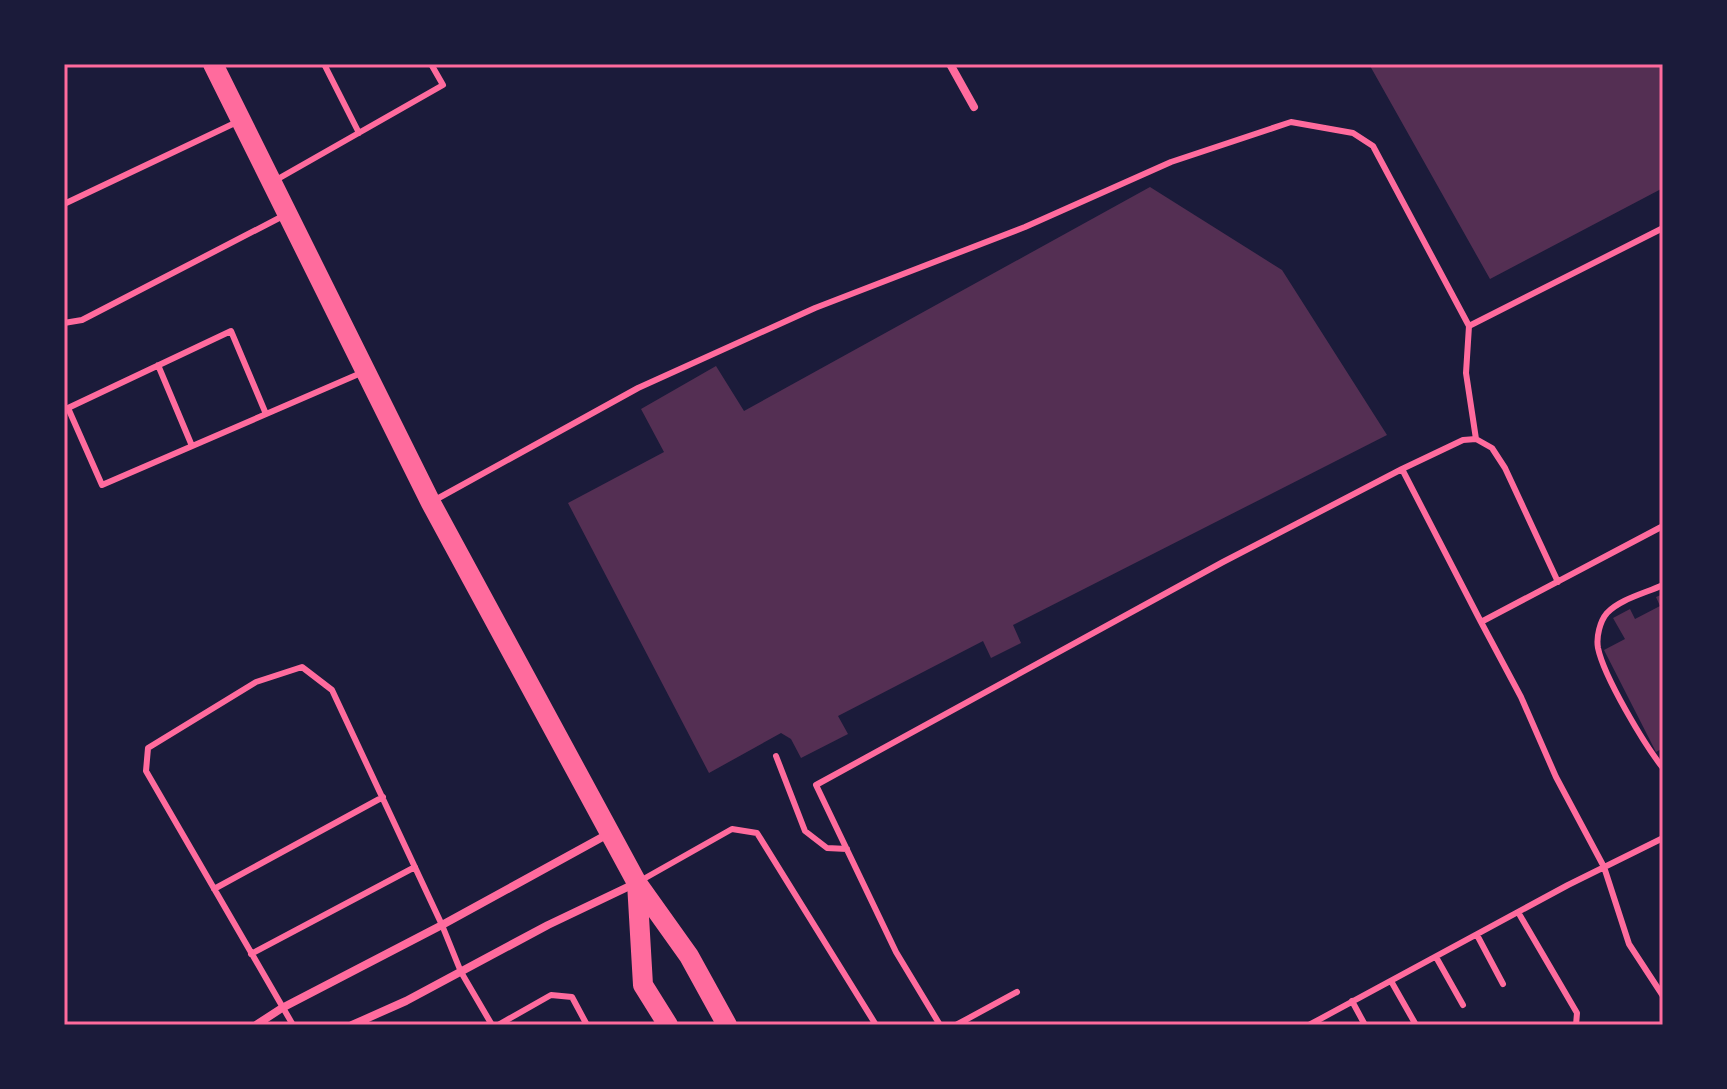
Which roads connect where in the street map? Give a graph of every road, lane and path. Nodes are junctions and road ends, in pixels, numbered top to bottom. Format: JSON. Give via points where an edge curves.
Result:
{"nodes":[{"id":1,"x":213,"y":64,"type":"edge"},
{"id":2,"x":324,"y":64,"type":"edge"},
{"id":3,"x":431,"y":64,"type":"edge"},
{"id":4,"x":950,"y":64,"type":"edge"},
{"id":5,"x":974,"y":107,"type":"dead end"},
{"id":6,"x":241,"y":121,"type":"junction"},
{"id":7,"x":359,"y":133,"type":"junction"},
{"id":8,"x":271,"y":183,"type":"junction"},
{"id":9,"x":64,"y":204,"type":"edge"},
{"id":10,"x":287,"y":214,"type":"junction"},
{"id":11,"x":1663,"y":228,"type":"edge"},
{"id":12,"x":64,"y":323,"type":"edge"},
{"id":13,"x":1469,"y":326,"type":"junction"},
{"id":14,"x":158,"y":365,"type":"junction"},
{"id":15,"x":365,"y":371,"type":"junction"},
{"id":16,"x":266,"y":414,"type":"junction"},
{"id":17,"x":1476,"y":439,"type":"junction"},
{"id":18,"x":192,"y":446,"type":"junction"},
{"id":19,"x":1402,"y":469,"type":"junction"},
{"id":20,"x":431,"y":503,"type":"junction"},
{"id":21,"x":1663,"y":526,"type":"edge"},
{"id":22,"x":1558,"y":582,"type":"junction"},
{"id":23,"x":1663,"y":585,"type":"edge"},
{"id":24,"x":1481,"y":622,"type":"junction"},
{"id":25,"x":776,"y":756,"type":"dead end"},
{"id":26,"x":1663,"y":768,"type":"edge"},
{"id":27,"x":383,"y":797,"type":"junction"},
{"id":28,"x":609,"y":834,"type":"junction"},
{"id":29,"x":1663,"y":838,"type":"edge"},
{"id":30,"x":847,"y":849,"type":"junction"},
{"id":31,"x":415,"y":867,"type":"junction"},
{"id":32,"x":1604,"y":867,"type":"junction"},
{"id":33,"x":637,"y":883,"type":"junction"},
{"id":34,"x":214,"y":889,"type":"junction"},
{"id":35,"x":1518,"y":912,"type":"junction"},
{"id":36,"x":442,"y":925,"type":"junction"},
{"id":37,"x":1477,"y":935,"type":"junction"},
{"id":38,"x":251,"y":954,"type":"junction"},
{"id":39,"x":1436,"y":957,"type":"junction"},
{"id":40,"x":461,"y":972,"type":"junction"},
{"id":41,"x":1391,"y":981,"type":"junction"},
{"id":42,"x":1503,"y":984,"type":"dead end"},
{"id":43,"x":1017,"y":992,"type":"dead end"},
{"id":44,"x":1663,"y":996,"type":"edge"},
{"id":45,"x":1352,"y":1001,"type":"junction"},
{"id":46,"x":1463,"y":1005,"type":"dead end"},
{"id":47,"x":282,"y":1008,"type":"junction"},
{"id":48,"x":256,"y":1025,"type":"edge"},
{"id":49,"x":293,"y":1025,"type":"edge"},
{"id":50,"x":352,"y":1025,"type":"edge"},
{"id":51,"x":492,"y":1025,"type":"edge"},
{"id":52,"x":498,"y":1025,"type":"edge"},
{"id":53,"x":587,"y":1025,"type":"edge"},
{"id":54,"x":668,"y":1025,"type":"edge"},
{"id":55,"x":727,"y":1025,"type":"edge"},
{"id":56,"x":876,"y":1025,"type":"edge"},
{"id":57,"x":940,"y":1025,"type":"edge"},
{"id":58,"x":956,"y":1025,"type":"edge"},
{"id":59,"x":1309,"y":1025,"type":"edge"},
{"id":60,"x":1365,"y":1025,"type":"edge"},
{"id":61,"x":1416,"y":1025,"type":"edge"},
{"id":62,"x":1576,"y":1025,"type":"edge"}],
"edges":[{"from":1,"to":6,"type":"main road"},
{"from":2,"to":7,"type":"lane"},
{"from":3,"to":7,"type":"lane","via":[[443,85]]},
{"from":4,"to":5,"type":"street"},
{"from":6,"to":8,"type":"main road"},
{"from":6,"to":9,"type":"lane"},
{"from":7,"to":8,"type":"lane"},
{"from":8,"to":10,"type":"main road"},
{"from":10,"to":12,"type":"lane","via":[[82,320]]},
{"from":10,"to":15,"type":"main road"},
{"from":11,"to":13,"type":"lane"},
{"from":13,"to":17,"type":"lane","via":[[1466,373]]},
{"from":13,"to":20,"type":"lane","via":[[1373,146],[1353,133],[1291,122],[1171,162],[1025,227],[815,308],[638,388]]},
{"from":14,"to":16,"type":"lane","via":[[231,331]]},
{"from":14,"to":18,"type":"lane"},
{"from":14,"to":18,"type":"lane","via":[[68,408],[102,485]]},
{"from":15,"to":16,"type":"lane"},
{"from":15,"to":20,"type":"main road"},
{"from":16,"to":18,"type":"lane"},
{"from":17,"to":19,"type":"lane"},
{"from":17,"to":22,"type":"lane","via":[[1492,448],[1505,468]]},
{"from":19,"to":24,"type":"lane"},
{"from":19,"to":30,"type":"lane","via":[[816,785]]},
{"from":20,"to":28,"type":"main road"},
{"from":21,"to":22,"type":"lane"},
{"from":22,"to":24,"type":"lane"},
{"from":23,"to":26,"type":"lane","via":[[1606,613],[1598,636],[1606,669]]},
{"from":24,"to":32,"type":"lane"},
{"from":25,"to":30,"type":"lane","via":[[805,831],[827,848]]},
{"from":27,"to":31,"type":"lane"},
{"from":27,"to":34,"type":"lane"},
{"from":27,"to":34,"type":"lane","via":[[332,690],[302,667],[256,682],[148,748],[146,771]]},
{"from":28,"to":33,"type":"main road"},
{"from":28,"to":36,"type":"street"},
{"from":29,"to":32,"type":"lane"},
{"from":30,"to":57,"type":"lane","via":[[896,952]]},
{"from":31,"to":36,"type":"lane"},
{"from":31,"to":38,"type":"lane"},
{"from":32,"to":35,"type":"lane"},
{"from":32,"to":44,"type":"lane","via":[[1629,944]]},
{"from":33,"to":40,"type":"street"},
{"from":33,"to":54,"type":"main road","via":[[643,985]]},
{"from":33,"to":55,"type":"main road","via":[[689,956]]},
{"from":33,"to":56,"type":"lane","via":[[732,829],[757,833]]},
{"from":34,"to":38,"type":"lane"},
{"from":35,"to":37,"type":"lane"},
{"from":35,"to":62,"type":"lane","via":[[1577,1013]]},
{"from":36,"to":40,"type":"lane"},
{"from":36,"to":47,"type":"street"},
{"from":37,"to":39,"type":"lane"},
{"from":37,"to":42,"type":"lane"},
{"from":38,"to":47,"type":"lane"},
{"from":39,"to":41,"type":"lane"},
{"from":39,"to":46,"type":"lane"},
{"from":40,"to":50,"type":"street"},
{"from":40,"to":51,"type":"lane"},
{"from":41,"to":45,"type":"lane"},
{"from":41,"to":61,"type":"lane"},
{"from":43,"to":58,"type":"lane"},
{"from":45,"to":59,"type":"lane"},
{"from":45,"to":60,"type":"lane"},
{"from":47,"to":48,"type":"street"},
{"from":47,"to":49,"type":"lane"},
{"from":52,"to":53,"type":"lane","via":[[551,995],[572,997]]}]}
